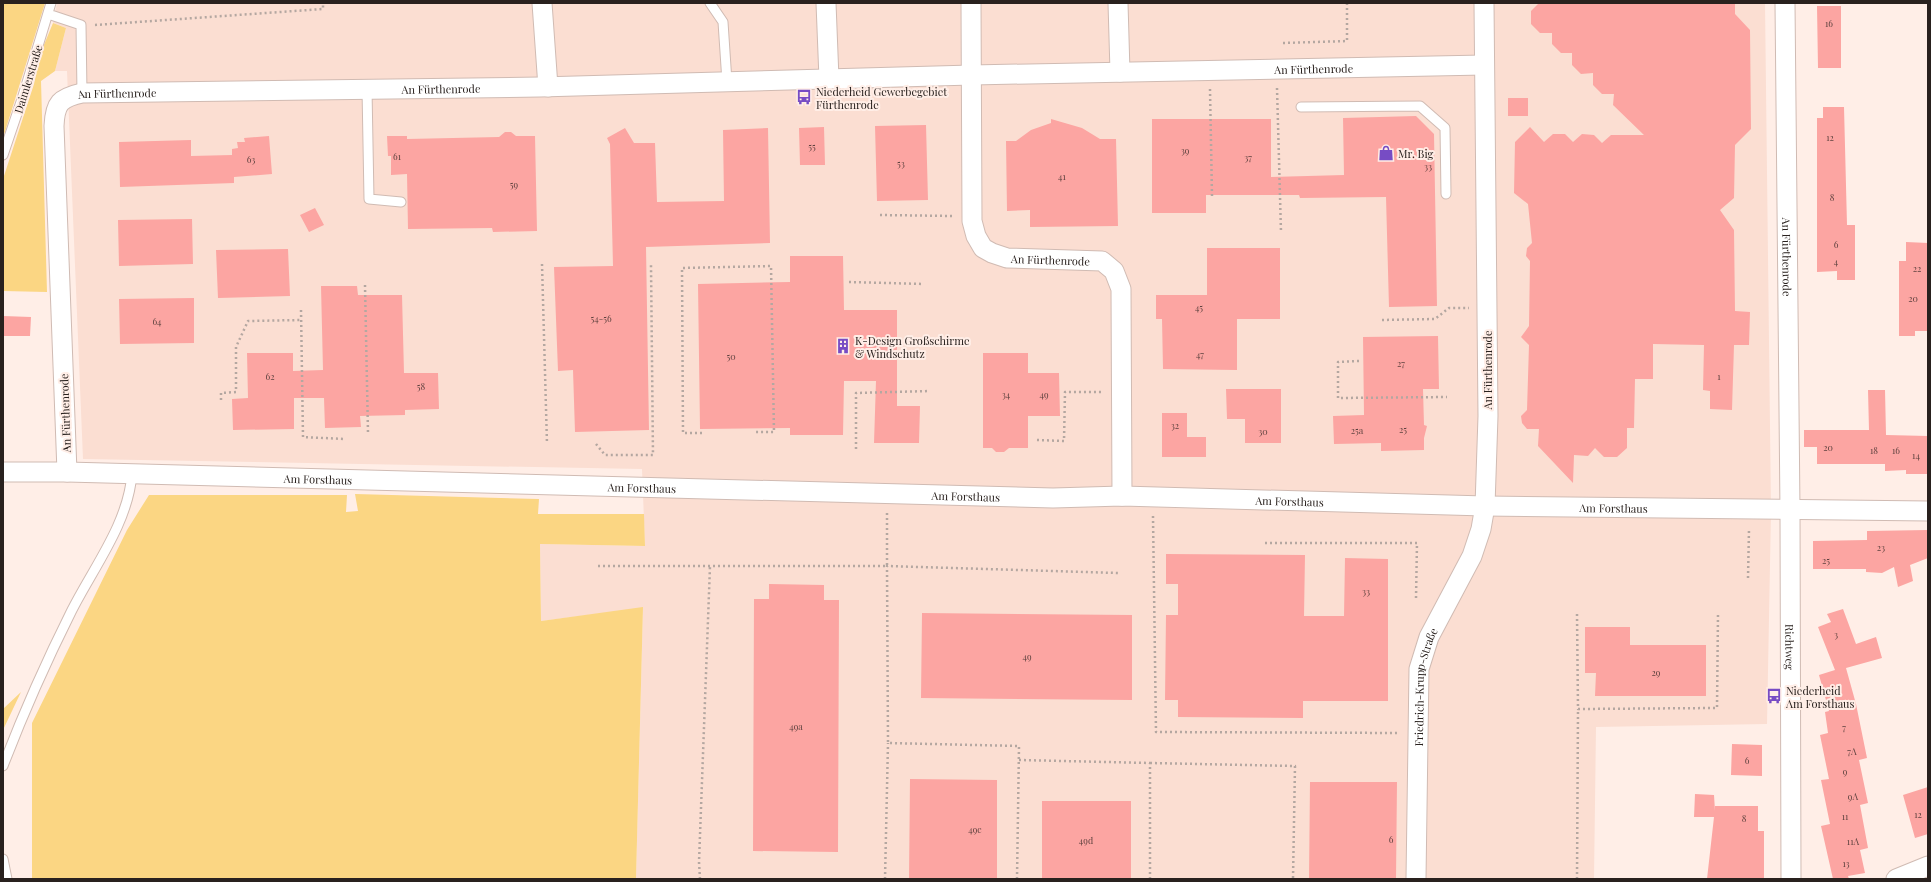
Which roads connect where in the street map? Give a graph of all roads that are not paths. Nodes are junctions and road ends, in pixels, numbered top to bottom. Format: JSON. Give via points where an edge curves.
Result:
{"nodes":[{"id":1,"x":50,"y":3,"type":"edge"},
{"id":2,"x":542,"y":3,"type":"edge"},
{"id":3,"x":710,"y":3,"type":"edge"},
{"id":4,"x":826,"y":3,"type":"edge"},
{"id":5,"x":971,"y":3,"type":"edge"},
{"id":6,"x":1118,"y":3,"type":"edge"},
{"id":7,"x":1484,"y":3,"type":"edge"},
{"id":8,"x":1785,"y":3,"type":"edge"},
{"id":9,"x":48,"y":14,"type":"junction"},
{"id":10,"x":1484,"y":65,"type":"junction"},
{"id":11,"x":1120,"y":72,"type":"junction"},
{"id":12,"x":972,"y":75,"type":"junction"},
{"id":13,"x":829,"y":79,"type":"junction"},
{"id":14,"x":727,"y":82,"type":"junction"},
{"id":15,"x":548,"y":87,"type":"junction"},
{"id":16,"x":367,"y":89,"type":"junction"},
{"id":17,"x":82,"y":93,"type":"junction"},
{"id":18,"x":1301,"y":107,"type":"dead end"},
{"id":19,"x":3,"y":155,"type":"edge"},
{"id":20,"x":1446,"y":194,"type":"dead end"},
{"id":21,"x":401,"y":202,"type":"dead end"},
{"id":22,"x":3,"y":472,"type":"edge"},
{"id":23,"x":67,"y":472,"type":"junction"},
{"id":24,"x":132,"y":474,"type":"junction"},
{"id":25,"x":1122,"y":496,"type":"junction"},
{"id":26,"x":1485,"y":506,"type":"junction"},
{"id":27,"x":1790,"y":511,"type":"junction"},
{"id":28,"x":1928,"y":511,"type":"edge"},
{"id":29,"x":3,"y":766,"type":"edge"},
{"id":30,"x":3,"y":859,"type":"edge"},
{"id":31,"x":1928,"y":866,"type":"edge"},
{"id":32,"x":7,"y":879,"type":"edge"},
{"id":33,"x":1416,"y":879,"type":"edge"},
{"id":34,"x":1791,"y":879,"type":"edge"},
{"id":35,"x":1896,"y":879,"type":"edge"}],
"edges":[{"from":1,"to":9,"type":"lane","name":"Daimlerstraße"},
{"from":2,"to":15,"type":"street"},
{"from":3,"to":14,"type":"lane","via":[[723,22]]},
{"from":4,"to":13,"type":"street"},
{"from":5,"to":12,"type":"street","name":"An Fürthenrode"},
{"from":6,"to":11,"type":"street"},
{"from":7,"to":10,"type":"street","name":"An Fürthenrode"},
{"from":8,"to":27,"type":"street","name":"An Fürthenrode"},
{"from":9,"to":17,"type":"lane","via":[[81,26]]},
{"from":9,"to":19,"type":"lane","name":"Daimlerstraße"},
{"from":10,"to":11,"type":"street","name":"An Fürthenrode"},
{"from":10,"to":26,"type":"street","name":"An Fürthenrode","via":[[1488,416]]},
{"from":11,"to":12,"type":"street","name":"An Fürthenrode"},
{"from":12,"to":13,"type":"street","name":"An Fürthenrode"},
{"from":12,"to":25,"type":"street","name":"An Fürthenrode","via":[[972,216],[976,236],[983,248],[1007,258],[1102,260],[1114,271],[1121,289]]},
{"from":13,"to":14,"type":"street","name":"An Fürthenrode"},
{"from":14,"to":15,"type":"street","name":"An Fürthenrode"},
{"from":15,"to":16,"type":"street","name":"An Fürthenrode"},
{"from":16,"to":17,"type":"street","name":"An Fürthenrode"},
{"from":16,"to":21,"type":"lane","via":[[369,199]]},
{"from":17,"to":23,"type":"street","name":"An Fürthenrode","via":[[67,96],[60,101],[54,116]]},
{"from":18,"to":20,"type":"lane","via":[[1420,106],[1446,128]]},
{"from":22,"to":23,"type":"street","name":"Am Forsthaus"},
{"from":23,"to":24,"type":"street","name":"Am Forsthaus"},
{"from":24,"to":25,"type":"street","name":"Am Forsthaus","via":[[1053,498]]},
{"from":24,"to":29,"type":"lane","via":[[130,494],[117,527],[71,612]]},
{"from":25,"to":26,"type":"street","name":"Am Forsthaus"},
{"from":26,"to":27,"type":"street","name":"Am Forsthaus"},
{"from":26,"to":33,"type":"street","name":"Friedrich-Krupp-Straße","via":[[1481,530],[1472,556],[1429,637],[1419,669]]},
{"from":27,"to":28,"type":"street","name":"Am Forsthaus"},
{"from":27,"to":34,"type":"street","name":"Richtweg"},
{"from":30,"to":32,"type":"lane"},
{"from":31,"to":35,"type":"street"}]}
